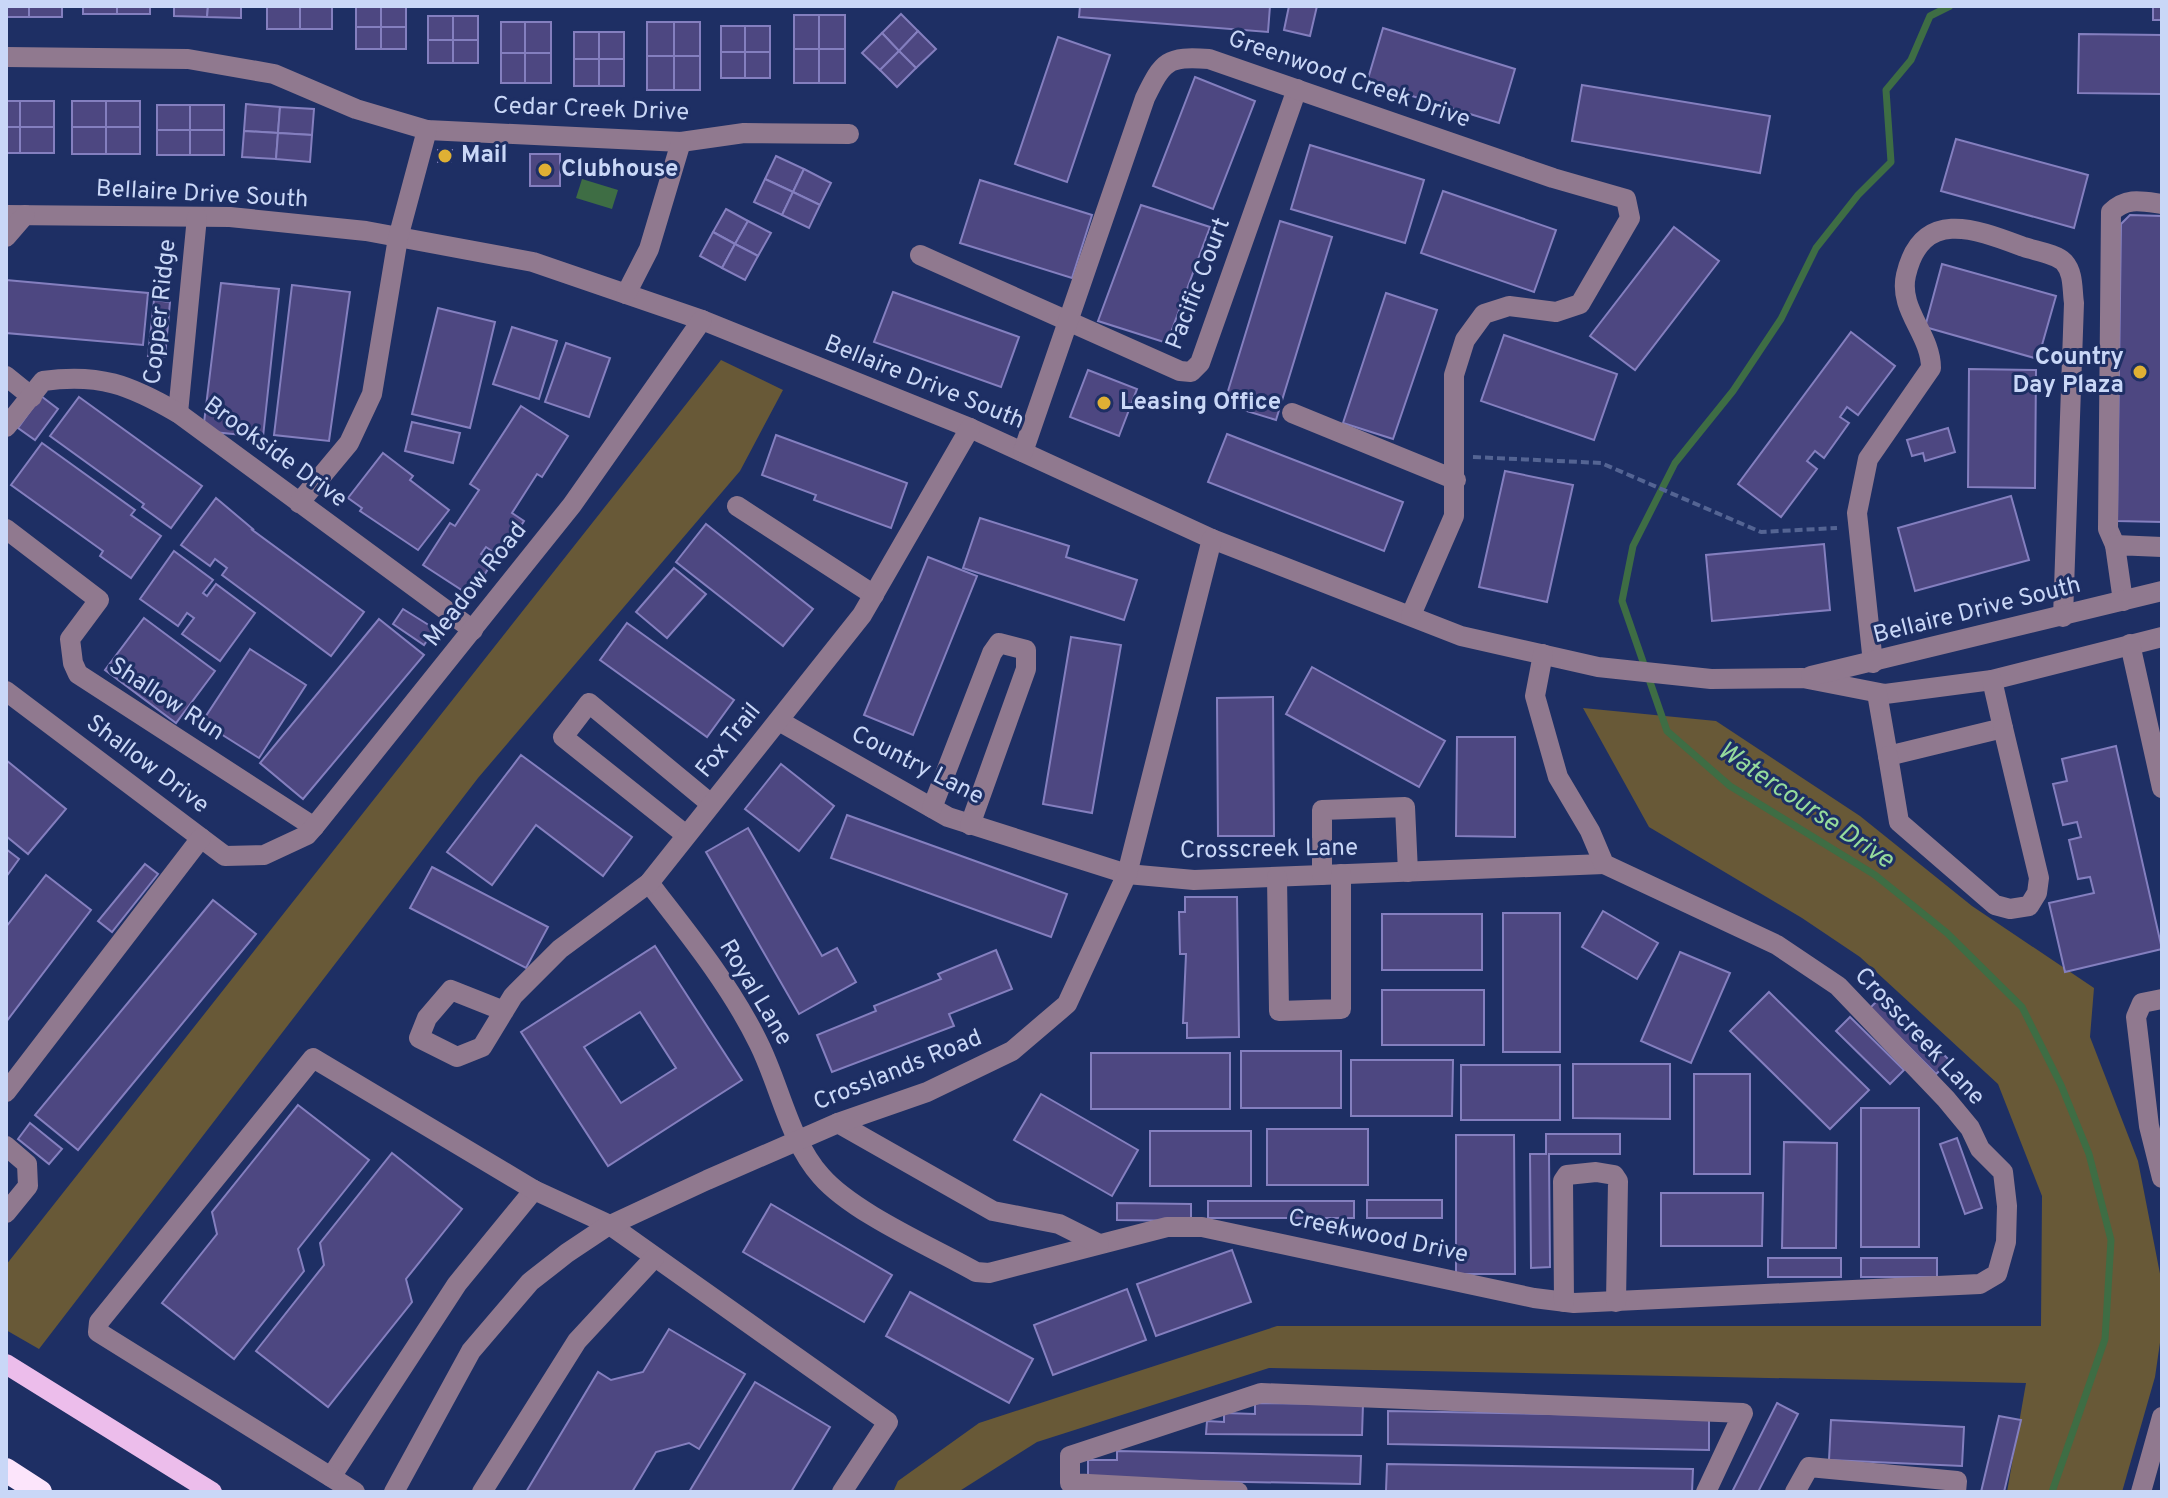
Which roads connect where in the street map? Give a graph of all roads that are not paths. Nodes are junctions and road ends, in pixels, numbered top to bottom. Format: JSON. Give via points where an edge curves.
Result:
{"nodes":[{"id":1,"x":6,"y":57,"type":"edge"},
{"id":2,"x":1297,"y":89,"type":"junction"},
{"id":3,"x":427,"y":130,"type":"junction"},
{"id":4,"x":849,"y":134,"type":"dead end"},
{"id":5,"x":681,"y":142,"type":"junction"},
{"id":6,"x":2162,"y":204,"type":"edge"},
{"id":7,"x":15,"y":215,"type":"edge"},
{"id":8,"x":197,"y":217,"type":"junction"},
{"id":9,"x":6,"y":237,"type":"edge"},
{"id":10,"x":398,"y":238,"type":"junction"},
{"id":11,"x":920,"y":255,"type":"dead end"},
{"id":12,"x":626,"y":294,"type":"junction"},
{"id":13,"x":1070,"y":319,"type":"junction"},
{"id":14,"x":702,"y":320,"type":"junction"},
{"id":15,"x":6,"y":376,"type":"edge"},
{"id":16,"x":32,"y":397,"type":"junction"},
{"id":17,"x":178,"y":413,"type":"junction"},
{"id":18,"x":1292,"y":413,"type":"dead end"},
{"id":19,"x":6,"y":427,"type":"edge"},
{"id":20,"x":970,"y":428,"type":"junction"},
{"id":21,"x":1023,"y":452,"type":"junction"},
{"id":22,"x":1456,"y":480,"type":"junction"},
{"id":23,"x":299,"y":503,"type":"junction"},
{"id":24,"x":737,"y":506,"type":"dead end"},
{"id":25,"x":6,"y":529,"type":"edge"},
{"id":26,"x":1212,"y":539,"type":"junction"},
{"id":27,"x":2115,"y":545,"type":"junction"},
{"id":28,"x":2162,"y":547,"type":"edge"},
{"id":29,"x":2162,"y":591,"type":"edge"},
{"id":30,"x":874,"y":595,"type":"junction"},
{"id":31,"x":2123,"y":601,"type":"junction"},
{"id":32,"x":1411,"y":615,"type":"junction"},
{"id":33,"x":2063,"y":617,"type":"junction"},
{"id":34,"x":473,"y":630,"type":"junction"},
{"id":35,"x":2162,"y":637,"type":"edge"},
{"id":36,"x":2130,"y":644,"type":"junction"},
{"id":37,"x":1543,"y":654,"type":"junction"},
{"id":38,"x":1873,"y":663,"type":"junction"},
{"id":39,"x":1803,"y":678,"type":"junction"},
{"id":40,"x":1992,"y":680,"type":"junction"},
{"id":41,"x":6,"y":691,"type":"edge"},
{"id":42,"x":1877,"y":693,"type":"junction"},
{"id":43,"x":2154,"y":712,"type":"edge"},
{"id":44,"x":779,"y":721,"type":"junction"},
{"id":45,"x":2003,"y":728,"type":"junction"},
{"id":46,"x":1888,"y":756,"type":"junction"},
{"id":47,"x":2162,"y":788,"type":"edge"},
{"id":48,"x":711,"y":804,"type":"junction"},
{"id":49,"x":932,"y":808,"type":"junction"},
{"id":50,"x":970,"y":825,"type":"junction"},
{"id":51,"x":314,"y":827,"type":"junction"},
{"id":52,"x":686,"y":835,"type":"junction"},
{"id":53,"x":201,"y":838,"type":"junction"},
{"id":54,"x":264,"y":855,"type":"joint"},
{"id":55,"x":1604,"y":864,"type":"junction"},
{"id":56,"x":1408,"y":872,"type":"junction"},
{"id":57,"x":1127,"y":874,"type":"junction"},
{"id":58,"x":1332,"y":875,"type":"junction"},
{"id":59,"x":1277,"y":877,"type":"junction"},
{"id":60,"x":649,"y":883,"type":"junction"},
{"id":61,"x":2162,"y":999,"type":"edge"},
{"id":62,"x":504,"y":1011,"type":"junction"},
{"id":63,"x":6,"y":1092,"type":"edge"},
{"id":64,"x":838,"y":1123,"type":"junction"},
{"id":65,"x":799,"y":1140,"type":"junction"},
{"id":66,"x":6,"y":1146,"type":"edge"},
{"id":67,"x":2162,"y":1178,"type":"edge"},
{"id":68,"x":534,"y":1190,"type":"junction"},
{"id":69,"x":6,"y":1213,"type":"edge"},
{"id":70,"x":610,"y":1225,"type":"junction"},
{"id":71,"x":1099,"y":1244,"type":"junction"},
{"id":72,"x":654,"y":1258,"type":"junction"},
{"id":73,"x":1997,"y":1274,"type":"joint"},
{"id":74,"x":1564,"y":1302,"type":"junction"},
{"id":75,"x":1616,"y":1302,"type":"junction"},
{"id":76,"x":6,"y":1364,"type":"edge"},
{"id":77,"x":2162,"y":1417,"type":"edge"},
{"id":78,"x":6,"y":1470,"type":"edge"},
{"id":79,"x":331,"y":1477,"type":"junction"},
{"id":80,"x":40,"y":1492,"type":"edge"},
{"id":81,"x":212,"y":1492,"type":"edge"},
{"id":82,"x":355,"y":1492,"type":"edge"},
{"id":83,"x":394,"y":1492,"type":"edge"},
{"id":84,"x":482,"y":1492,"type":"edge"},
{"id":85,"x":842,"y":1492,"type":"edge"},
{"id":86,"x":1238,"y":1492,"type":"edge"},
{"id":87,"x":1706,"y":1492,"type":"edge"},
{"id":88,"x":1795,"y":1492,"type":"edge"},
{"id":89,"x":1956,"y":1492,"type":"edge"},
{"id":90,"x":2141,"y":1492,"type":"edge"}],
"edges":[{"from":1,"to":3,"type":"street","name":"Cedar Creek Drive","via":[[202,61],[274,74],[356,109]]},
{"from":2,"to":13,"type":"street","name":"Greenwood Creek Drive","via":[[1209,59],[1177,57],[1159,69]]},
{"from":2,"to":13,"type":"street","name":"Pacific Court","via":[[1200,363],[1191,372],[1180,371]]},
{"from":2,"to":22,"type":"street","name":"Greenwood Creek Drive","via":[[1553,178],[1610,192],[1626,199],[1630,208],[1630,218],[1580,304],[1556,312],[1509,306],[1484,314],[1473,325],[1454,375]]},
{"from":3,"to":5,"type":"street","name":"Cedar Creek Drive"},
{"from":3,"to":10,"type":"street"},
{"from":4,"to":5,"type":"street","name":"Cedar Creek Drive","via":[[744,133]]},
{"from":5,"to":12,"type":"street","via":[[649,249]]},
{"from":6,"to":27,"type":"street","via":[[2133,200],[2111,212],[2107,468],[2108,529]]},
{"from":7,"to":8,"type":"street","name":"Bellaire Drive South"},
{"from":7,"to":9,"type":"street"},
{"from":8,"to":10,"type":"street","name":"Bellaire Drive South"},
{"from":8,"to":17,"type":"street","name":"Copper Ridge"},
{"from":10,"to":12,"type":"street","name":"Bellaire Drive South","via":[[533,262]]},
{"from":10,"to":23,"type":"street","via":[[372,394],[349,443]]},
{"from":11,"to":13,"type":"street","name":"Pacific Court"},
{"from":12,"to":14,"type":"street","name":"Bellaire Drive South"},
{"from":13,"to":21,"type":"street","name":"Greenwood Creek Drive"},
{"from":14,"to":20,"type":"street","name":"Bellaire Drive South"},
{"from":14,"to":34,"type":"street","name":"Meadow Road","via":[[572,505]]},
{"from":15,"to":16,"type":"street"},
{"from":16,"to":17,"type":"street","name":"Brookside Drive","via":[[43,381],[79,376],[134,388]]},
{"from":16,"to":19,"type":"street","name":"Brookside Drive"},
{"from":17,"to":23,"type":"street","name":"Brookside Drive"},
{"from":18,"to":22,"type":"street"},
{"from":20,"to":21,"type":"street","name":"Bellaire Drive South"},
{"from":20,"to":30,"type":"street","name":"Fox Trail"},
{"from":21,"to":26,"type":"street","name":"Bellaire Drive South"},
{"from":22,"to":32,"type":"street","via":[[1454,516]]},
{"from":23,"to":34,"type":"street","name":"Brookside Drive"},
{"from":24,"to":30,"type":"street"},
{"from":25,"to":51,"type":"street","name":"Shallow Run","via":[[99,600],[70,639],[78,674]]},
{"from":26,"to":32,"type":"street","name":"Bellaire Drive South"},
{"from":26,"to":57,"type":"street","name":"Crosslands Road"},
{"from":27,"to":28,"type":"street"},
{"from":27,"to":31,"type":"street"},
{"from":29,"to":31,"type":"street","name":"Bellaire Drive South"},
{"from":30,"to":44,"type":"street","name":"Fox Trail"},
{"from":31,"to":33,"type":"street","name":"Bellaire Drive South"},
{"from":32,"to":37,"type":"street","name":"Bellaire Drive South","via":[[1461,636]]},
{"from":33,"to":38,"type":"street","name":"Bellaire Drive South"},
{"from":33,"to":38,"type":"street","via":[[2071,274],[2063,260],[1982,231],[1946,229],[1926,234],[1905,277],[1906,303],[1931,350],[1931,368],[1868,459],[1857,513]]},
{"from":34,"to":51,"type":"street","name":"Meadow Road"},
{"from":35,"to":36,"type":"street","name":"Bellaire Drive South"},
{"from":36,"to":40,"type":"street","name":"Bellaire Drive South"},
{"from":36,"to":43,"type":"street"},
{"from":37,"to":39,"type":"street","name":"Bellaire Drive South","via":[[1598,667],[1711,679]]},
{"from":37,"to":55,"type":"street","via":[[1535,696],[1558,777]]},
{"from":38,"to":39,"type":"street","name":"Bellaire Drive South"},
{"from":39,"to":42,"type":"street","name":"Bellaire Drive South"},
{"from":40,"to":42,"type":"street","name":"Bellaire Drive South"},
{"from":40,"to":45,"type":"street"},
{"from":41,"to":53,"type":"street","name":"Shallow Drive"},
{"from":42,"to":46,"type":"street"},
{"from":43,"to":47,"type":"street"},
{"from":44,"to":48,"type":"street","name":"Fox Trail"},
{"from":44,"to":49,"type":"street","name":"Country Lane"},
{"from":45,"to":46,"type":"street"},
{"from":45,"to":46,"type":"street","via":[[2039,878],[2029,906],[1995,905],[1899,822]]},
{"from":48,"to":52,"type":"street","name":"Fox Trail"},
{"from":48,"to":52,"type":"street","via":[[589,703],[563,737]]},
{"from":49,"to":50,"type":"street","name":"Country Lane"},
{"from":49,"to":50,"type":"street","via":[[992,653],[1006,642],[1026,650],[1026,669]]},
{"from":50,"to":57,"type":"street","name":"Country Lane"},
{"from":51,"to":54,"type":"street","name":"Meadow Road"},
{"from":52,"to":60,"type":"street","name":"Fox Trail"},
{"from":53,"to":54,"type":"street","name":"Shallow Drive","via":[[225,856]]},
{"from":53,"to":63,"type":"street"},
{"from":55,"to":56,"type":"street","name":"Crosscreek Lane"},
{"from":55,"to":73,"type":"street","name":"Crosscreek Lane","via":[[1777,945],[1838,986],[1946,1099],[2003,1172],[2006,1242]]},
{"from":56,"to":58,"type":"street","name":"Crosscreek Lane"},
{"from":56,"to":58,"type":"street","via":[[1405,807],[1322,810]]},
{"from":57,"to":59,"type":"street","name":"Crosscreek Lane","via":[[1194,880]]},
{"from":57,"to":64,"type":"street","name":"Crosslands Road","via":[[1067,1004],[1056,1014],[1012,1051],[927,1092]]},
{"from":58,"to":59,"type":"street","name":"Crosscreek Lane"},
{"from":58,"to":59,"type":"street","via":[[1341,1009],[1279,1011]]},
{"from":60,"to":62,"type":"street","name":"Fox Trail","via":[[560,949]]},
{"from":60,"to":65,"type":"street","name":"Royal Lane","via":[[759,1043]]},
{"from":61,"to":67,"type":"street","via":[[2142,1003],[2136,1017],[2149,1126]]},
{"from":62,"to":62,"type":"street","name":"Fox Trail","via":[[482,1047],[457,1057],[419,1038],[427,1018],[451,990]]},
{"from":64,"to":65,"type":"street","name":"Crosslands Road"},
{"from":64,"to":71,"type":"street","via":[[993,1211],[1059,1224]]},
{"from":65,"to":70,"type":"street","name":"Crosslands Road"},
{"from":65,"to":71,"type":"street","name":"Creekwood Drive","via":[[833,1189],[976,1272]]},
{"from":66,"to":69,"type":"street","via":[[27,1164],[28,1186]]},
{"from":68,"to":70,"type":"street"},
{"from":68,"to":79,"type":"street","via":[[457,1284]]},
{"from":68,"to":79,"type":"street","via":[[313,1058],[99,1322],[98,1332]]},
{"from":70,"to":72,"type":"street"},
{"from":70,"to":83,"type":"street","name":"Crosslands Road","via":[[554,1263],[503,1310],[471,1351]]},
{"from":71,"to":74,"type":"street","name":"Creekwood Drive","via":[[1167,1227],[1202,1227]]},
{"from":72,"to":84,"type":"street","via":[[577,1341]]},
{"from":72,"to":85,"type":"street","via":[[888,1422]]},
{"from":73,"to":75,"type":"street","name":"Creekwood Drive","via":[[1980,1284]]},
{"from":74,"to":75,"type":"street","name":"Creekwood Drive"},
{"from":74,"to":75,"type":"street","via":[[1563,1181],[1567,1175],[1596,1172],[1614,1175],[1618,1181]]},
{"from":76,"to":81,"type":"main road"},
{"from":77,"to":90,"type":"street"},
{"from":78,"to":80,"type":"highway"},
{"from":79,"to":82,"type":"street"},
{"from":86,"to":87,"type":"street","via":[[1070,1483],[1070,1456],[1261,1393],[1743,1413]]},
{"from":88,"to":89,"type":"street","via":[[1809,1467],[1957,1481]]}]}
